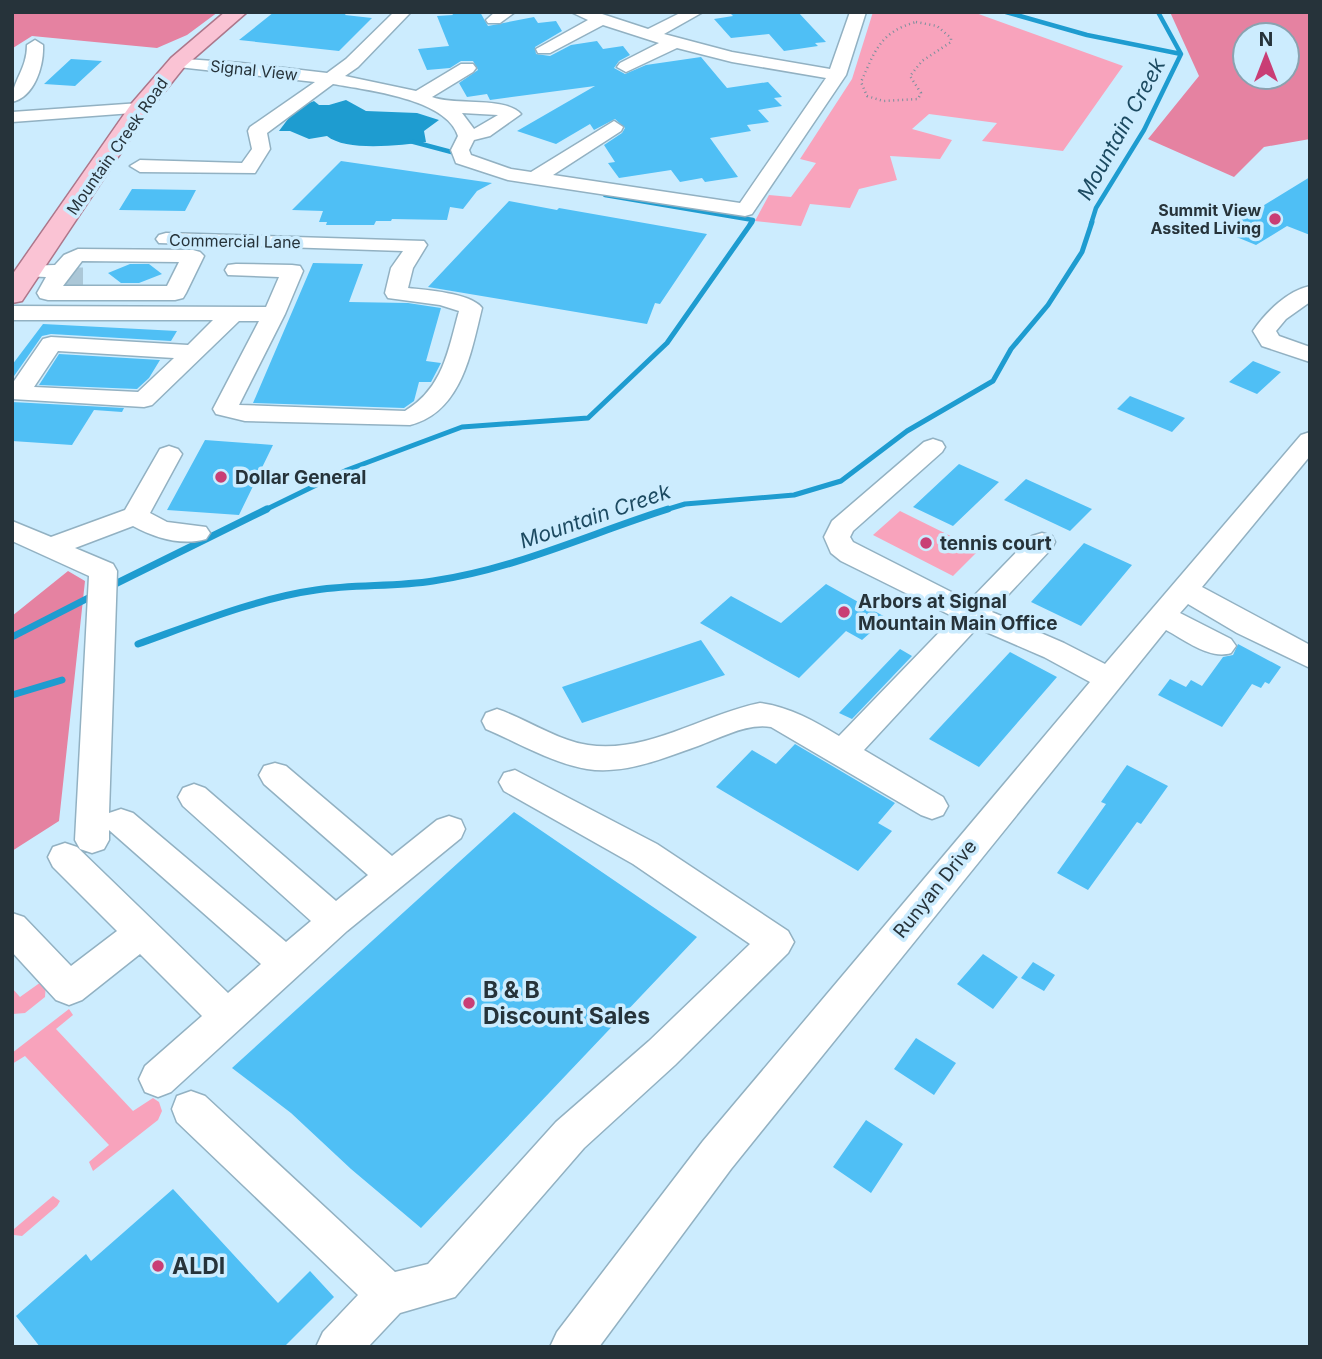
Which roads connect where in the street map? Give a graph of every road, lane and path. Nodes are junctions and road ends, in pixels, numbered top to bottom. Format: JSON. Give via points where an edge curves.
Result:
{"nodes":[{"id":1,"x":237,"y":12,"type":"edge"},
{"id":2,"x":403,"y":12,"type":"edge"},
{"id":3,"x":579,"y":12,"type":"edge"},
{"id":4,"x":695,"y":12,"type":"edge"},
{"id":5,"x":858,"y":12,"type":"edge"},
{"id":6,"x":602,"y":19,"type":"junction"},
{"id":7,"x":926,"y":23,"type":"joint"},
{"id":8,"x":649,"y":35,"type":"junction"},
{"id":9,"x":675,"y":42,"type":"junction"},
{"id":10,"x":34,"y":45,"type":"dead end"},
{"id":11,"x":544,"y":49,"type":"dead end"},
{"id":12,"x":178,"y":62,"type":"junction"},
{"id":13,"x":626,"y":67,"type":"dead end"},
{"id":14,"x":467,"y":68,"type":"dead end"},
{"id":15,"x":837,"y":75,"type":"junction"},
{"id":16,"x":330,"y":78,"type":"junction"},
{"id":17,"x":12,"y":97,"type":"edge"},
{"id":18,"x":416,"y":98,"type":"junction"},
{"id":19,"x":439,"y":106,"type":"junction"},
{"id":20,"x":140,"y":107,"type":"junction"},
{"id":21,"x":12,"y":117,"type":"edge"},
{"id":22,"x":614,"y":127,"type":"dead end"},
{"id":23,"x":467,"y":136,"type":"junction"},
{"id":24,"x":140,"y":166,"type":"dead end"},
{"id":25,"x":535,"y":178,"type":"junction"},
{"id":26,"x":54,"y":237,"type":"junction"},
{"id":27,"x":183,"y":248,"type":"junction"},
{"id":28,"x":88,"y":270,"type":"junction"},
{"id":29,"x":236,"y":270,"type":"dead end"},
{"id":30,"x":30,"y":271,"type":"junction"},
{"id":31,"x":1310,"y":292,"type":"edge"},
{"id":32,"x":12,"y":295,"type":"edge"},
{"id":33,"x":12,"y":313,"type":"edge"},
{"id":34,"x":77,"y":313,"type":"junction"},
{"id":35,"x":233,"y":314,"type":"junction"},
{"id":36,"x":274,"y":314,"type":"junction"},
{"id":37,"x":194,"y":352,"type":"junction"},
{"id":38,"x":1310,"y":355,"type":"edge"},
{"id":39,"x":1310,"y":440,"type":"edge"},
{"id":40,"x":933,"y":447,"type":"dead end"},
{"id":41,"x":169,"y":454,"type":"dead end"},
{"id":42,"x":135,"y":516,"type":"junction"},
{"id":43,"x":12,"y":530,"type":"edge"},
{"id":44,"x":197,"y":534,"type":"dead end"},
{"id":45,"x":1042,"y":542,"type":"dead end"},
{"id":46,"x":50,"y":547,"type":"junction"},
{"id":47,"x":1185,"y":589,"type":"junction"},
{"id":48,"x":971,"y":614,"type":"junction"},
{"id":49,"x":1162,"y":616,"type":"junction"},
{"id":50,"x":1221,"y":646,"type":"dead end"},
{"id":51,"x":1310,"y":658,"type":"edge"},
{"id":52,"x":1109,"y":679,"type":"junction"},
{"id":53,"x":497,"y":721,"type":"dead end"},
{"id":54,"x":843,"y":752,"type":"junction"},
{"id":55,"x":275,"y":775,"type":"dead end"},
{"id":56,"x":515,"y":782,"type":"dead end"},
{"id":57,"x":194,"y":797,"type":"dead end"},
{"id":58,"x":932,"y":806,"type":"dead end"},
{"id":59,"x":121,"y":822,"type":"dead end"},
{"id":60,"x":449,"y":829,"type":"dead end"},
{"id":61,"x":392,"y":876,"type":"junction"},
{"id":62,"x":335,"y":920,"type":"junction"},
{"id":63,"x":12,"y":928,"type":"edge"},
{"id":64,"x":142,"y":932,"type":"junction"},
{"id":65,"x":286,"y":964,"type":"junction"},
{"id":66,"x":227,"y":1017,"type":"junction"},
{"id":67,"x":158,"y":1079,"type":"dead end"},
{"id":68,"x":191,"y":1109,"type":"dead end"},
{"id":69,"x":388,"y":1295,"type":"junction"},
{"id":70,"x":338,"y":1347,"type":"edge"},
{"id":71,"x":572,"y":1347,"type":"edge"}],
"edges":[{"from":1,"to":12,"type":"main road","name":"Mountain Creek Road"},
{"from":2,"to":16,"type":"street","via":[[352,63]]},
{"from":3,"to":6,"type":"street"},
{"from":4,"to":8,"type":"street"},
{"from":5,"to":15,"type":"street"},
{"from":6,"to":8,"type":"street"},
{"from":6,"to":11,"type":"street"},
{"from":7,"to":7,"type":"path","via":[[937,26],[951,42],[913,68],[910,76],[921,93],[918,99],[898,102],[866,95],[861,82],[882,37],[902,25]]},
{"from":8,"to":9,"type":"street"},
{"from":9,"to":13,"type":"street"},
{"from":9,"to":15,"type":"street"},
{"from":10,"to":17,"type":"street","via":[[36,64]]},
{"from":12,"to":16,"type":"street","name":"Signal View"},
{"from":12,"to":20,"type":"main road","name":"Mountain Creek Road"},
{"from":14,"to":18,"type":"street"},
{"from":15,"to":25,"type":"street","via":[[745,210]]},
{"from":16,"to":18,"type":"street","name":"Signal View"},
{"from":16,"to":24,"type":"street","via":[[257,131],[261,149],[248,169]]},
{"from":18,"to":19,"type":"street","name":"Signal View"},
{"from":19,"to":23,"type":"street","via":[[461,120]]},
{"from":19,"to":23,"type":"street","via":[[512,114]]},
{"from":20,"to":21,"type":"street"},
{"from":20,"to":26,"type":"main road","name":"Mountain Creek Road"},
{"from":22,"to":25,"type":"street"},
{"from":23,"to":25,"type":"street","via":[[460,150],[463,159]]},
{"from":26,"to":28,"type":"street"},
{"from":26,"to":30,"type":"main road","name":"Mountain Creek Road"},
{"from":27,"to":28,"type":"street","name":"Commercial Lane"},
{"from":27,"to":28,"type":"street","via":[[193,256],[176,293]]},
{"from":27,"to":36,"type":"street","name":"Commercial Lane","via":[[417,245],[402,268],[396,293],[471,308],[449,385],[426,410],[410,418],[245,414],[225,409]]},
{"from":28,"to":30,"type":"street"},
{"from":28,"to":34,"type":"street"},
{"from":29,"to":36,"type":"street","via":[[292,271]]},
{"from":30,"to":32,"type":"main road","name":"Mountain Creek Road"},
{"from":31,"to":38,"type":"street","via":[[1278,314],[1264,331],[1270,341]]},
{"from":33,"to":34,"type":"street"},
{"from":34,"to":35,"type":"street"},
{"from":35,"to":36,"type":"street"},
{"from":35,"to":37,"type":"street"},
{"from":37,"to":37,"type":"street","via":[[144,400],[18,393],[51,344]]},
{"from":39,"to":47,"type":"street","name":"Runyan Drive"},
{"from":40,"to":48,"type":"street","via":[[841,527],[837,537],[851,555]]},
{"from":41,"to":42,"type":"street"},
{"from":42,"to":44,"type":"street","via":[[162,530]]},
{"from":42,"to":46,"type":"street"},
{"from":43,"to":46,"type":"street"},
{"from":45,"to":48,"type":"street"},
{"from":46,"to":64,"type":"street","via":[[103,571],[79,849]]},
{"from":47,"to":49,"type":"street","name":"Runyan Drive"},
{"from":47,"to":51,"type":"street"},
{"from":48,"to":52,"type":"street"},
{"from":48,"to":54,"type":"street"},
{"from":49,"to":50,"type":"street"},
{"from":49,"to":52,"type":"street","name":"Runyan Drive"},
{"from":52,"to":71,"type":"street","name":"Runyan Drive","via":[[717,1155]]},
{"from":53,"to":54,"type":"street","via":[[586,757],[609,759],[760,714],[794,724]]},
{"from":54,"to":58,"type":"street"},
{"from":55,"to":61,"type":"street"},
{"from":56,"to":69,"type":"street","via":[[645,854],[776,942],[570,1135],[440,1282]]},
{"from":57,"to":62,"type":"street"},
{"from":59,"to":65,"type":"street"},
{"from":60,"to":61,"type":"street"},
{"from":61,"to":62,"type":"street"},
{"from":62,"to":65,"type":"street"},
{"from":63,"to":64,"type":"street","via":[[69,989]]},
{"from":64,"to":66,"type":"street"},
{"from":65,"to":66,"type":"street"},
{"from":66,"to":67,"type":"street"},
{"from":68,"to":69,"type":"street"},
{"from":69,"to":70,"type":"street"}]}
